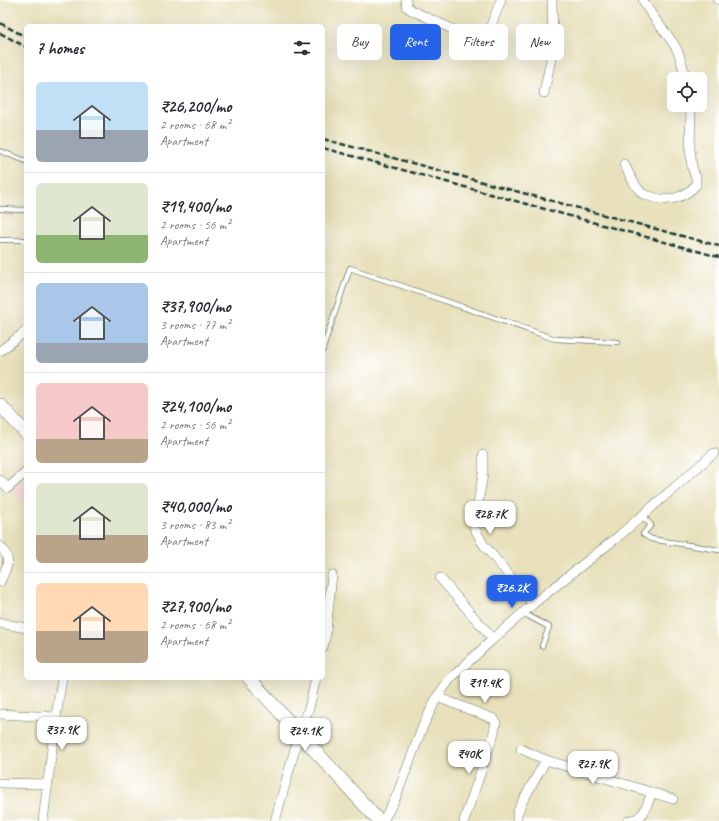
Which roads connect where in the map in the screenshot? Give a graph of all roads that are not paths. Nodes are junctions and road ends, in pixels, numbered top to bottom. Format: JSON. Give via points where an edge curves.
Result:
{"nodes":[{"id":1,"x":406,"y":0,"type":"edge"},
{"id":2,"x":501,"y":0,"type":"edge"},
{"id":3,"x":552,"y":0,"type":"edge"},
{"id":4,"x":643,"y":0,"type":"edge"},
{"id":5,"x":684,"y":72,"type":"edge"},
{"id":6,"x":544,"y":93,"type":"dead end"},
{"id":7,"x":691,"y":112,"type":"edge"},
{"id":8,"x":0,"y":151,"type":"edge"},
{"id":9,"x":24,"y":161,"type":"edge"},
{"id":10,"x":624,"y":164,"type":"dead end"},
{"id":11,"x":0,"y":209,"type":"edge"},
{"id":12,"x":24,"y":210,"type":"edge"},
{"id":13,"x":0,"y":240,"type":"edge"},
{"id":14,"x":24,"y":240,"type":"dead end"},
{"id":15,"x":24,"y":333,"type":"edge"},
{"id":16,"x":325,"y":342,"type":"edge"},
{"id":17,"x":618,"y":342,"type":"dead end"},
{"id":18,"x":0,"y":351,"type":"edge"},
{"id":19,"x":0,"y":405,"type":"edge"},
{"id":20,"x":24,"y":431,"type":"edge"},
{"id":21,"x":714,"y":453,"type":"dead end"},
{"id":22,"x":483,"y":455,"type":"dead end"},
{"id":23,"x":24,"y":474,"type":"edge"},
{"id":24,"x":0,"y":480,"type":"edge"},
{"id":25,"x":642,"y":516,"type":"junction"},
{"id":26,"x":0,"y":546,"type":"edge"},
{"id":27,"x":719,"y":550,"type":"edge"},
{"id":28,"x":332,"y":575,"type":"dead end"},
{"id":29,"x":440,"y":578,"type":"dead end"},
{"id":30,"x":0,"y":582,"type":"edge"},
{"id":31,"x":533,"y":604,"type":"junction"},
{"id":32,"x":524,"y":613,"type":"junction"},
{"id":33,"x":0,"y":623,"type":"edge"},
{"id":34,"x":24,"y":628,"type":"edge"},
{"id":35,"x":325,"y":639,"type":"edge"},
{"id":36,"x":493,"y":639,"type":"junction"},
{"id":37,"x":542,"y":646,"type":"dead end"},
{"id":38,"x":62,"y":680,"type":"edge"},
{"id":39,"x":251,"y":680,"type":"edge"},
{"id":40,"x":316,"y":680,"type":"edge"},
{"id":41,"x":437,"y":697,"type":"junction"},
{"id":42,"x":0,"y":714,"type":"edge"},
{"id":43,"x":56,"y":717,"type":"junction"},
{"id":44,"x":299,"y":734,"type":"junction"},
{"id":45,"x":521,"y":749,"type":"dead end"},
{"id":46,"x":546,"y":760,"type":"junction"},
{"id":47,"x":0,"y":784,"type":"edge"},
{"id":48,"x":47,"y":784,"type":"junction"},
{"id":49,"x":652,"y":793,"type":"junction"},
{"id":50,"x":673,"y":799,"type":"dead end"},
{"id":51,"x":43,"y":821,"type":"edge"},
{"id":52,"x":275,"y":821,"type":"edge"},
{"id":53,"x":379,"y":821,"type":"edge"},
{"id":54,"x":383,"y":821,"type":"edge"},
{"id":55,"x":464,"y":821,"type":"edge"},
{"id":56,"x":517,"y":821,"type":"edge"},
{"id":57,"x":628,"y":821,"type":"edge"}],
"edges":[{"from":1,"to":2,"type":"street","via":[[407,6],[413,11],[481,40],[486,38]]},
{"from":3,"to":6,"type":"street","via":[[553,49]]},
{"from":4,"to":5,"type":"street","via":[[646,8],[675,47]]},
{"from":7,"to":10,"type":"street","via":[[690,148],[696,178],[696,186],[692,190],[672,199],[662,200],[643,194]]},
{"from":8,"to":9,"type":"lane"},
{"from":11,"to":12,"type":"lane"},
{"from":13,"to":14,"type":"lane"},
{"from":15,"to":18,"type":"street"},
{"from":16,"to":17,"type":"lane","via":[[350,268],[555,339]]},
{"from":19,"to":20,"type":"main road"},
{"from":21,"to":25,"type":"street"},
{"from":22,"to":31,"type":"street","via":[[483,474],[474,527],[483,544]]},
{"from":23,"to":24,"type":"street","via":[[8,488]]},
{"from":25,"to":27,"type":"lane","via":[[651,525],[643,534],[651,539]]},
{"from":25,"to":31,"type":"street"},
{"from":26,"to":30,"type":"street","via":[[7,554],[8,562]]},
{"from":28,"to":35,"type":"street"},
{"from":29,"to":36,"type":"street"},
{"from":31,"to":32,"type":"street"},
{"from":32,"to":36,"type":"street"},
{"from":32,"to":37,"type":"lane","via":[[549,627]]},
{"from":33,"to":34,"type":"street"},
{"from":36,"to":41,"type":"street","via":[[450,679]]},
{"from":38,"to":43,"type":"street"},
{"from":39,"to":44,"type":"main road"},
{"from":40,"to":44,"type":"street"},
{"from":41,"to":54,"type":"street","via":[[396,797]]},
{"from":41,"to":55,"type":"street","via":[[494,719],[496,723],[494,736]]},
{"from":42,"to":43,"type":"street"},
{"from":43,"to":48,"type":"street"},
{"from":44,"to":52,"type":"street"},
{"from":44,"to":53,"type":"main road"},
{"from":45,"to":46,"type":"street"},
{"from":46,"to":49,"type":"street"},
{"from":46,"to":56,"type":"street","via":[[521,804]]},
{"from":47,"to":48,"type":"street"},
{"from":48,"to":51,"type":"street"},
{"from":49,"to":50,"type":"street"},
{"from":49,"to":57,"type":"street","via":[[644,812],[638,818]]}]}
